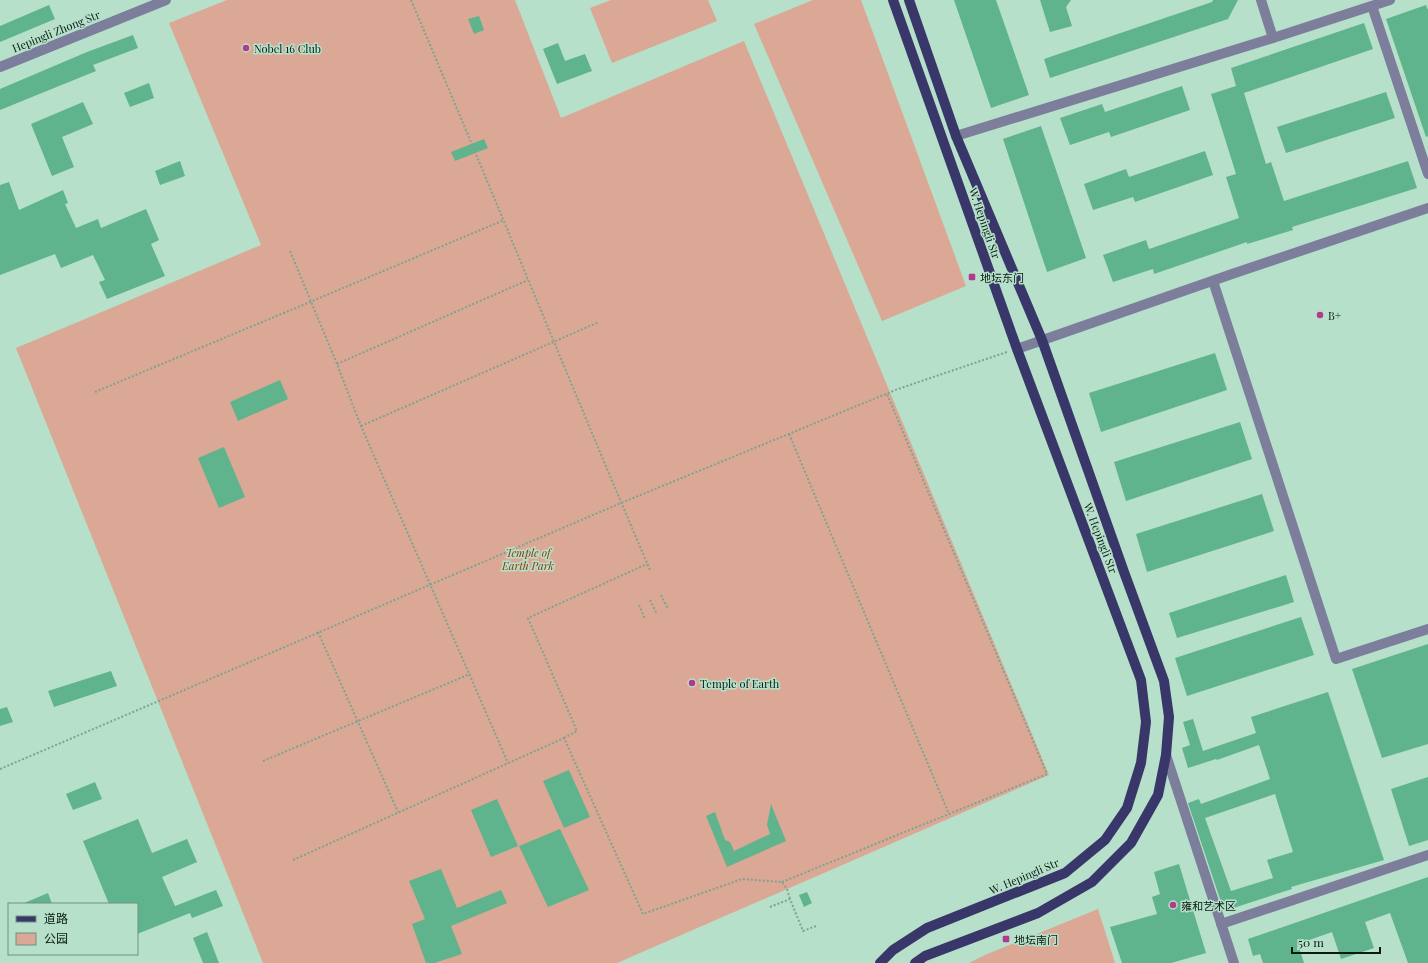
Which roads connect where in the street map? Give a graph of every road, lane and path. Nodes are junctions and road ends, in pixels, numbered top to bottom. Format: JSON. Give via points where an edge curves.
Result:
{"nodes":[{"id":1,"x":166,"y":0,"type":"edge"},
{"id":2,"x":411,"y":0,"type":"edge"},
{"id":3,"x":893,"y":0,"type":"edge"},
{"id":4,"x":909,"y":0,"type":"edge"},
{"id":5,"x":1261,"y":0,"type":"edge"},
{"id":6,"x":1390,"y":0,"type":"edge"},
{"id":7,"x":1372,"y":6,"type":"junction"},
{"id":8,"x":1273,"y":38,"type":"junction"},
{"id":9,"x":0,"y":67,"type":"edge"},
{"id":10,"x":956,"y":136,"type":"junction"},
{"id":11,"x":1428,"y":174,"type":"edge"},
{"id":12,"x":1428,"y":208,"type":"edge"},
{"id":13,"x":504,"y":220,"type":"junction"},
{"id":14,"x":290,"y":251,"type":"dead end"},
{"id":15,"x":529,"y":280,"type":"junction"},
{"id":16,"x":1213,"y":281,"type":"junction"},
{"id":17,"x":310,"y":302,"type":"junction"},
{"id":18,"x":599,"y":322,"type":"dead end"},
{"id":19,"x":1042,"y":340,"type":"junction"},
{"id":20,"x":554,"y":342,"type":"junction"},
{"id":21,"x":1017,"y":348,"type":"junction"},
{"id":22,"x":337,"y":364,"type":"junction"},
{"id":23,"x":95,"y":392,"type":"dead end"},
{"id":24,"x":887,"y":394,"type":"junction"},
{"id":25,"x":361,"y":426,"type":"junction"},
{"id":26,"x":789,"y":434,"type":"junction"},
{"id":27,"x":620,"y":503,"type":"junction"},
{"id":28,"x":647,"y":564,"type":"junction"},
{"id":29,"x":650,"y":570,"type":"dead end"},
{"id":30,"x":431,"y":584,"type":"junction"},
{"id":31,"x":661,"y":595,"type":"dead end"},
{"id":32,"x":650,"y":600,"type":"dead end"},
{"id":33,"x":639,"y":605,"type":"dead end"},
{"id":34,"x":668,"y":609,"type":"dead end"},
{"id":35,"x":657,"y":614,"type":"dead end"},
{"id":36,"x":645,"y":619,"type":"dead end"},
{"id":37,"x":1428,"y":629,"type":"edge"},
{"id":38,"x":318,"y":632,"type":"junction"},
{"id":39,"x":470,"y":674,"type":"junction"},
{"id":40,"x":358,"y":721,"type":"junction"},
{"id":41,"x":564,"y":738,"type":"junction"},
{"id":42,"x":1166,"y":755,"type":"junction"},
{"id":43,"x":263,"y":761,"type":"dead end"},
{"id":44,"x":508,"y":762,"type":"junction"},
{"id":45,"x":0,"y":769,"type":"edge"},
{"id":46,"x":399,"y":812,"type":"junction"},
{"id":47,"x":949,"y":814,"type":"junction"},
{"id":48,"x":1428,"y":855,"type":"edge"},
{"id":49,"x":293,"y":860,"type":"dead end"},
{"id":50,"x":782,"y":882,"type":"junction"},
{"id":51,"x":790,"y":899,"type":"junction"},
{"id":52,"x":770,"y":907,"type":"dead end"},
{"id":53,"x":1222,"y":924,"type":"junction"},
{"id":54,"x":816,"y":926,"type":"dead end"},
{"id":55,"x":880,"y":963,"type":"edge"},
{"id":56,"x":915,"y":963,"type":"edge"},
{"id":57,"x":1234,"y":963,"type":"edge"}],
"edges":[{"from":1,"to":9,"type":"street","name":"Hepingli Zhong Str"},
{"from":2,"to":13,"type":"path"},
{"from":3,"to":21,"type":"main road","name":"W. Hepingli Str"},
{"from":4,"to":10,"type":"main road","name":"W. Hepingli Str"},
{"from":5,"to":8,"type":"street"},
{"from":6,"to":7,"type":"street"},
{"from":7,"to":8,"type":"street"},
{"from":7,"to":11,"type":"street"},
{"from":8,"to":10,"type":"street"},
{"from":10,"to":19,"type":"main road","name":"W. Hepingli Str"},
{"from":12,"to":16,"type":"street"},
{"from":13,"to":15,"type":"path"},
{"from":13,"to":17,"type":"path"},
{"from":14,"to":17,"type":"path"},
{"from":15,"to":20,"type":"path"},
{"from":15,"to":22,"type":"path"},
{"from":16,"to":19,"type":"street"},
{"from":16,"to":37,"type":"street","via":[[1336,659]]},
{"from":17,"to":22,"type":"path"},
{"from":17,"to":23,"type":"path"},
{"from":18,"to":20,"type":"path"},
{"from":19,"to":21,"type":"street"},
{"from":19,"to":42,"type":"main road","name":"W. Hepingli Str","via":[[1164,681],[1169,718]]},
{"from":20,"to":25,"type":"path"},
{"from":20,"to":27,"type":"path"},
{"from":21,"to":24,"type":"path"},
{"from":21,"to":55,"type":"main road","name":"W. Hepingli Str","via":[[1141,680],[1146,722],[1141,762],[1127,808],[1105,840],[1065,873],[928,928],[893,950]]},
{"from":22,"to":25,"type":"path"},
{"from":24,"to":26,"type":"path"},
{"from":24,"to":47,"type":"path","via":[[1047,774]]},
{"from":25,"to":30,"type":"path"},
{"from":26,"to":27,"type":"path"},
{"from":26,"to":47,"type":"path"},
{"from":27,"to":28,"type":"path"},
{"from":27,"to":30,"type":"path"},
{"from":28,"to":29,"type":"path"},
{"from":28,"to":41,"type":"path","via":[[528,618],[577,732]]},
{"from":30,"to":38,"type":"path"},
{"from":30,"to":39,"type":"path"},
{"from":31,"to":34,"type":"path"},
{"from":32,"to":35,"type":"path"},
{"from":33,"to":36,"type":"path"},
{"from":38,"to":40,"type":"path"},
{"from":38,"to":45,"type":"path"},
{"from":39,"to":40,"type":"path"},
{"from":39,"to":44,"type":"path"},
{"from":40,"to":43,"type":"path"},
{"from":40,"to":46,"type":"path"},
{"from":41,"to":44,"type":"path"},
{"from":41,"to":50,"type":"path","via":[[643,914],[742,879]]},
{"from":42,"to":53,"type":"street"},
{"from":42,"to":56,"type":"main road","name":"W. Hepingli Str","via":[[1158,796],[1131,843],[1092,882],[1038,913],[925,956]]},
{"from":44,"to":46,"type":"path"},
{"from":46,"to":49,"type":"path"},
{"from":47,"to":50,"type":"path"},
{"from":48,"to":53,"type":"street"},
{"from":50,"to":51,"type":"path"},
{"from":51,"to":52,"type":"path"},
{"from":51,"to":54,"type":"path","via":[[803,931]]},
{"from":53,"to":57,"type":"street"}]}
